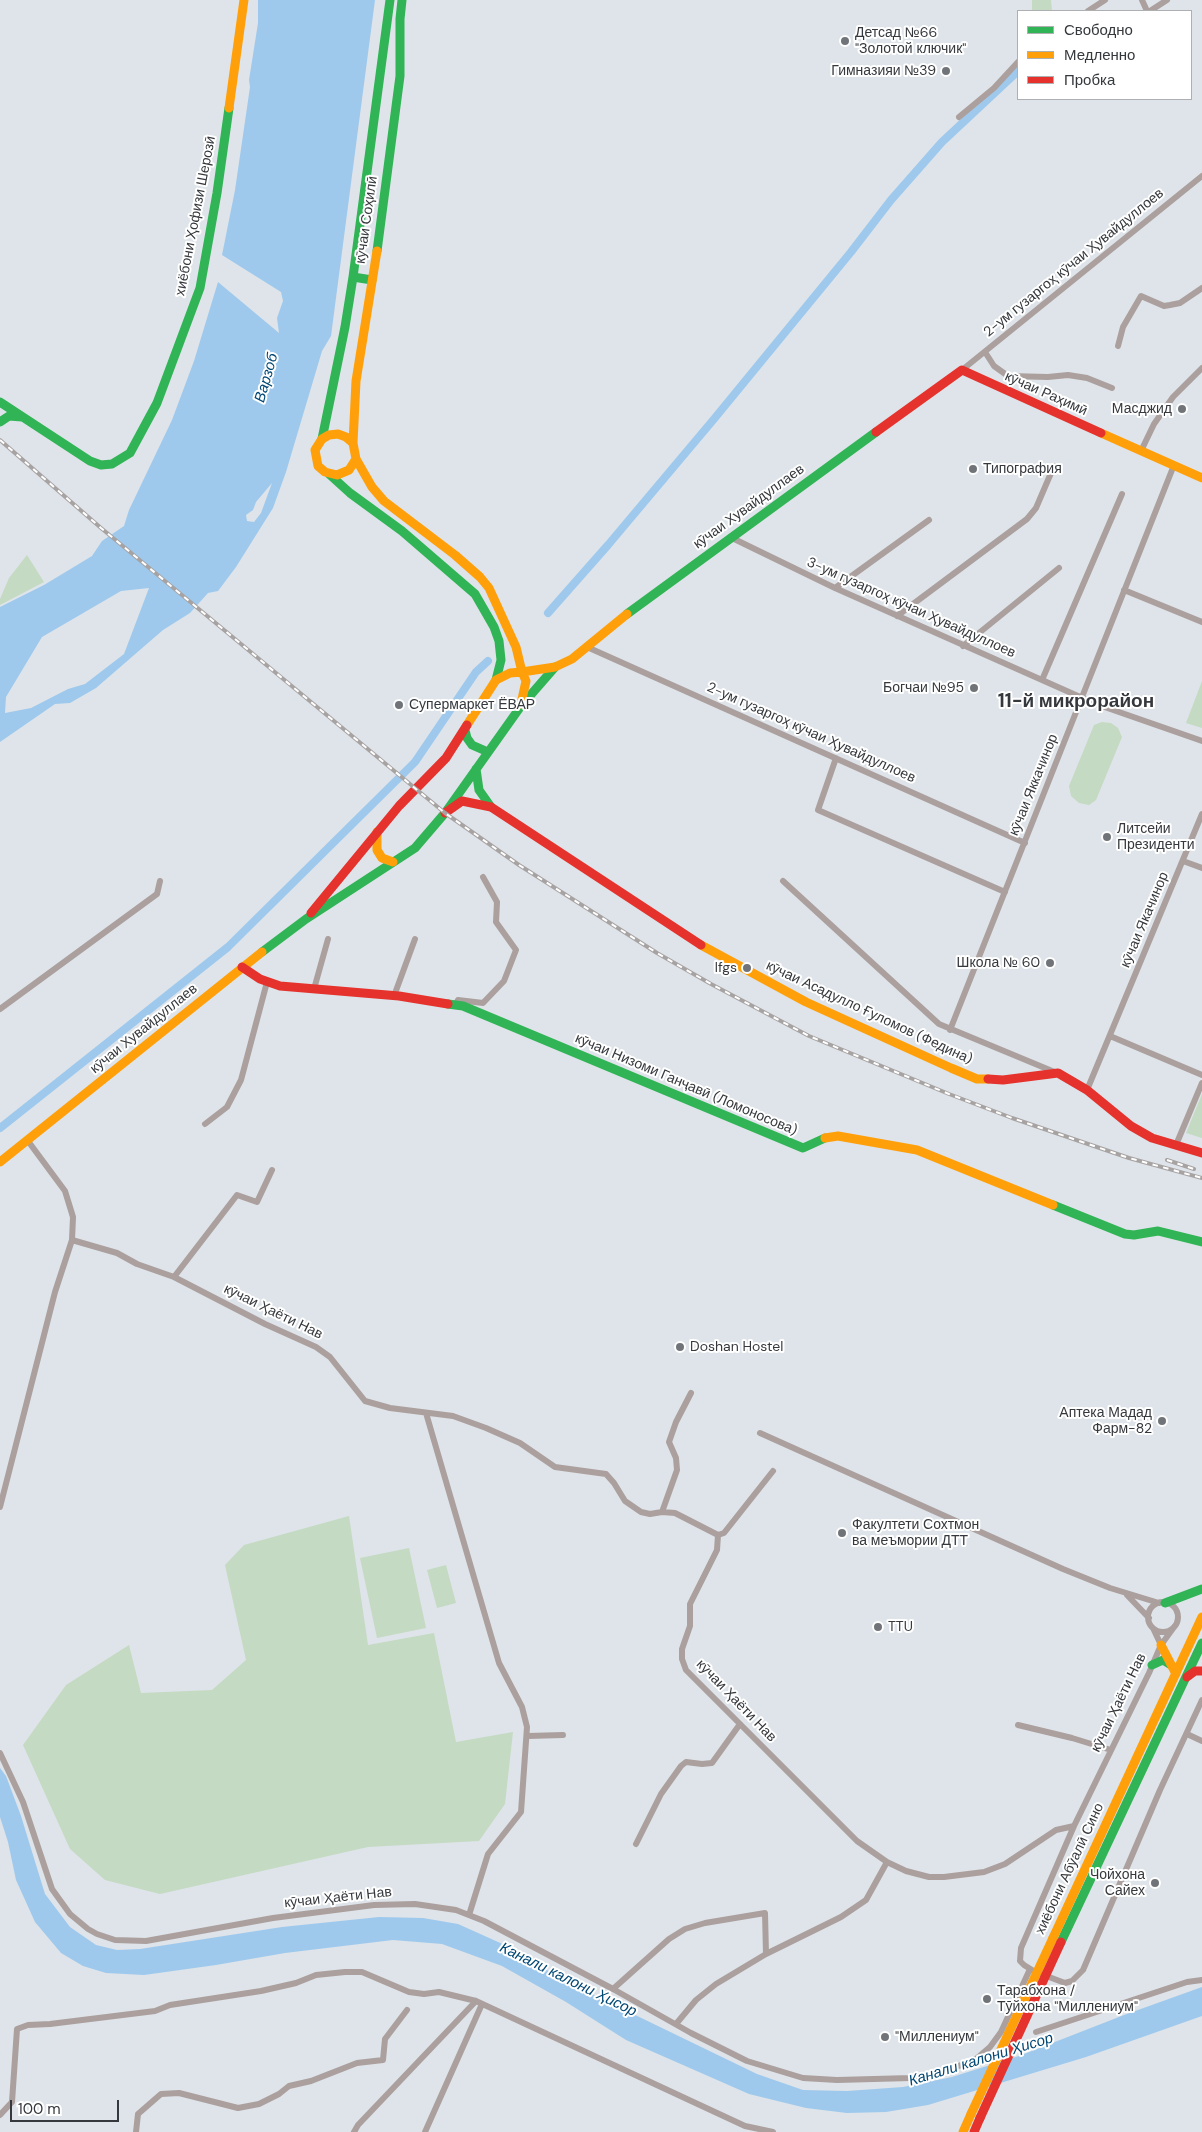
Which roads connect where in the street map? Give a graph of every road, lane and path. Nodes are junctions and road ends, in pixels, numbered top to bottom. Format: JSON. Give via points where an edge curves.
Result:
{"nodes":[{"id":1,"x":244,"y":0,"type":"edge"},
{"id":2,"x":390,"y":0,"type":"edge"},
{"id":3,"x":402,"y":0,"type":"edge"},
{"id":4,"x":1105,"y":0,"type":"edge"},
{"id":5,"x":1167,"y":0,"type":"edge"},
{"id":6,"x":1090,"y":10,"type":"edge"},
{"id":7,"x":1150,"y":10,"type":"edge"},
{"id":8,"x":1017,"y":63,"type":"edge"},
{"id":9,"x":959,"y":117,"type":"dead end"},
{"id":10,"x":1202,"y":176,"type":"edge"},
{"id":11,"x":353,"y":278,"type":"junction"},
{"id":12,"x":372,"y":280,"type":"junction"},
{"id":13,"x":1202,"y":288,"type":"edge"},
{"id":14,"x":1118,"y":346,"type":"dead end"},
{"id":15,"x":985,"y":352,"type":"junction"},
{"id":16,"x":1202,"y":368,"type":"edge"},
{"id":17,"x":962,"y":370,"type":"junction"},
{"id":18,"x":1112,"y":388,"type":"dead end"},
{"id":19,"x":0,"y":402,"type":"edge"},
{"id":20,"x":24,"y":418,"type":"junction"},
{"id":21,"x":0,"y":422,"type":"edge"},
{"id":22,"x":322,"y":439,"type":"junction"},
{"id":23,"x":352,"y":442,"type":"junction"},
{"id":24,"x":1141,"y":451,"type":"junction"},
{"id":25,"x":356,"y":459,"type":"junction"},
{"id":26,"x":1174,"y":465,"type":"junction"},
{"id":27,"x":1054,"y":466,"type":"dead end"},
{"id":28,"x":329,"y":474,"type":"junction"},
{"id":29,"x":1202,"y":478,"type":"edge"},
{"id":30,"x":1122,"y":494,"type":"dead end"},
{"id":31,"x":929,"y":520,"type":"dead end"},
{"id":32,"x":730,"y":537,"type":"junction"},
{"id":33,"x":1059,"y":568,"type":"dead end"},
{"id":34,"x":835,"y":588,"type":"junction"},
{"id":35,"x":1124,"y":590,"type":"junction"},
{"id":36,"x":897,"y":616,"type":"junction"},
{"id":37,"x":1202,"y":622,"type":"edge"},
{"id":38,"x":587,"y":646,"type":"junction"},
{"id":39,"x":962,"y":646,"type":"junction"},
{"id":40,"x":555,"y":667,"type":"junction"},
{"id":41,"x":522,"y":672,"type":"junction"},
{"id":42,"x":496,"y":680,"type":"junction"},
{"id":43,"x":1042,"y":680,"type":"junction"},
{"id":44,"x":1082,"y":698,"type":"junction"},
{"id":45,"x":521,"y":706,"type":"junction"},
{"id":46,"x":465,"y":730,"type":"junction"},
{"id":47,"x":1202,"y":741,"type":"edge"},
{"id":48,"x":488,"y":752,"type":"junction"},
{"id":49,"x":836,"y":758,"type":"junction"},
{"id":50,"x":476,"y":769,"type":"junction"},
{"id":51,"x":491,"y":807,"type":"junction"},
{"id":52,"x":445,"y":813,"type":"junction"},
{"id":53,"x":1202,"y":814,"type":"edge"},
{"id":54,"x":377,"y":832,"type":"junction"},
{"id":55,"x":1025,"y":842,"type":"junction"},
{"id":56,"x":1183,"y":861,"type":"junction"},
{"id":57,"x":393,"y":862,"type":"junction"},
{"id":58,"x":1202,"y":868,"type":"edge"},
{"id":59,"x":483,"y":877,"type":"dead end"},
{"id":60,"x":160,"y":881,"type":"dead end"},
{"id":61,"x":783,"y":881,"type":"dead end"},
{"id":62,"x":1005,"y":892,"type":"junction"},
{"id":63,"x":306,"y":919,"type":"junction"},
{"id":64,"x":328,"y":939,"type":"dead end"},
{"id":65,"x":415,"y":939,"type":"dead end"},
{"id":66,"x":242,"y":966,"type":"junction"},
{"id":67,"x":267,"y":982,"type":"junction"},
{"id":68,"x":314,"y":989,"type":"junction"},
{"id":69,"x":394,"y":996,"type":"junction"},
{"id":70,"x":455,"y":1005,"type":"junction"},
{"id":71,"x":0,"y":1009,"type":"edge"},
{"id":72,"x":950,"y":1030,"type":"junction"},
{"id":73,"x":1110,"y":1036,"type":"junction"},
{"id":74,"x":1058,"y":1073,"type":"junction"},
{"id":75,"x":1202,"y":1075,"type":"edge"},
{"id":76,"x":1202,"y":1083,"type":"edge"},
{"id":77,"x":1087,"y":1090,"type":"junction"},
{"id":78,"x":205,"y":1124,"type":"dead end"},
{"id":79,"x":28,"y":1140,"type":"junction"},
{"id":80,"x":1176,"y":1145,"type":"junction"},
{"id":81,"x":1202,"y":1153,"type":"edge"},
{"id":82,"x":0,"y":1162,"type":"edge"},
{"id":83,"x":272,"y":1170,"type":"dead end"},
{"id":84,"x":72,"y":1240,"type":"junction"},
{"id":85,"x":1202,"y":1242,"type":"edge"},
{"id":86,"x":174,"y":1277,"type":"junction"},
{"id":87,"x":691,"y":1393,"type":"dead end"},
{"id":88,"x":426,"y":1413,"type":"junction"},
{"id":89,"x":760,"y":1433,"type":"dead end"},
{"id":90,"x":774,"y":1471,"type":"dead end"},
{"id":91,"x":0,"y":1506,"type":"edge"},
{"id":92,"x":662,"y":1512,"type":"junction"},
{"id":93,"x":718,"y":1535,"type":"junction"},
{"id":94,"x":1202,"y":1588,"type":"edge"},
{"id":95,"x":1126,"y":1594,"type":"junction"},
{"id":96,"x":1162,"y":1603,"type":"junction"},
{"id":97,"x":1202,"y":1617,"type":"edge"},
{"id":98,"x":1149,"y":1618,"type":"junction"},
{"id":99,"x":1152,"y":1627,"type":"junction"},
{"id":100,"x":1174,"y":1627,"type":"junction"},
{"id":101,"x":1202,"y":1643,"type":"edge"},
{"id":102,"x":1161,"y":1644,"type":"junction"},
{"id":103,"x":1152,"y":1665,"type":"junction"},
{"id":104,"x":1202,"y":1671,"type":"edge"},
{"id":105,"x":1176,"y":1674,"type":"junction"},
{"id":106,"x":1183,"y":1684,"type":"junction"},
{"id":107,"x":1202,"y":1700,"type":"edge"},
{"id":108,"x":740,"y":1724,"type":"junction"},
{"id":109,"x":1018,"y":1724,"type":"dead end"},
{"id":110,"x":1187,"y":1734,"type":"junction"},
{"id":111,"x":563,"y":1735,"type":"dead end"},
{"id":112,"x":528,"y":1736,"type":"junction"},
{"id":113,"x":1202,"y":1741,"type":"edge"},
{"id":114,"x":1111,"y":1750,"type":"junction"},
{"id":115,"x":0,"y":1753,"type":"edge"},
{"id":116,"x":1074,"y":1826,"type":"junction"},
{"id":117,"x":636,"y":1844,"type":"dead end"},
{"id":118,"x":887,"y":1862,"type":"junction"},
{"id":119,"x":469,"y":1915,"type":"junction"},
{"id":120,"x":1057,"y":1940,"type":"junction"},
{"id":121,"x":766,"y":1954,"type":"junction"},
{"id":122,"x":1030,"y":1969,"type":"junction"},
{"id":123,"x":1202,"y":1980,"type":"edge"},
{"id":124,"x":613,"y":1989,"type":"junction"},
{"id":125,"x":479,"y":2003,"type":"junction"},
{"id":126,"x":407,"y":2010,"type":"dead end"},
{"id":127,"x":676,"y":2024,"type":"junction"},
{"id":128,"x":1036,"y":2032,"type":"dead end"},
{"id":129,"x":0,"y":2115,"type":"edge"},
{"id":130,"x":977,"y":2127,"type":"edge"},
{"id":131,"x":136,"y":2132,"type":"edge"},
{"id":132,"x":354,"y":2132,"type":"edge"},
{"id":133,"x":425,"y":2132,"type":"edge"},
{"id":134,"x":773,"y":2132,"type":"edge"},
{"id":135,"x":963,"y":2132,"type":"edge"}],
"edges":[{"from":1,"to":20,"type":"street","name":"хиёбони Ҳофизи Шерозӣ","via":[[200,288],[172,367],[138,441],[120,460],[101,465]]},
{"from":2,"to":11,"type":"street","name":"кӯчаи Соҳилӣ"},
{"from":3,"to":12,"type":"street","name":"кӯчаи Соҳилӣ","via":[[400,76]]},
{"from":4,"to":6,"type":"street"},
{"from":5,"to":7,"type":"street"},
{"from":8,"to":9,"type":"street","via":[[994,88]]},
{"from":10,"to":15,"type":"street","name":"2-ум гузаргоҳ кӯчаи Ҳувайдуллоев"},
{"from":11,"to":12,"type":"street"},
{"from":11,"to":22,"type":"street","name":"кӯчаи Соҳилӣ"},
{"from":12,"to":23,"type":"street","name":"кӯчаи Соҳилӣ","via":[[356,382]]},
{"from":13,"to":14,"type":"street","via":[[1180,303],[1164,306],[1141,296],[1123,327]]},
{"from":15,"to":17,"type":"street","name":"2-ум гузаргоҳ кӯчаи Ҳувайдуллоев"},
{"from":15,"to":18,"type":"street","via":[[994,366],[1008,376],[1068,375],[1087,378]]},
{"from":16,"to":24,"type":"street","via":[[1173,398],[1154,424]]},
{"from":17,"to":24,"type":"street","name":"кӯчаи Раҳимӣ"},
{"from":17,"to":32,"type":"street","name":"кӯчаи Хувайдуллаев"},
{"from":19,"to":20,"type":"street","name":"хиёбони Ҳофизи Шерозӣ"},
{"from":20,"to":21,"type":"street","via":[[12,415]]},
{"from":22,"to":23,"type":"street","via":[[338,434]]},
{"from":22,"to":28,"type":"street","name":"кӯчаи Соҳилӣ","via":[[315,450],[315,458],[321,470]]},
{"from":23,"to":25,"type":"street","name":"кӯчаи Соҳилӣ"},
{"from":24,"to":26,"type":"street","name":"кӯчаи Раҳимӣ"},
{"from":25,"to":28,"type":"street","via":[[346,473]]},
{"from":25,"to":41,"type":"street","name":"кӯчаи Соҳилӣ","via":[[384,501],[455,555],[489,588],[516,647]]},
{"from":26,"to":29,"type":"street","name":"кӯчаи Раҳимӣ"},
{"from":26,"to":35,"type":"street","name":"кӯчаи Яккачинор"},
{"from":27,"to":36,"type":"street","via":[[1036,508],[1026,518]]},
{"from":28,"to":42,"type":"street","name":"кӯчаи Соҳилӣ","via":[[475,594],[499,641],[501,660]]},
{"from":30,"to":43,"type":"street"},
{"from":31,"to":34,"type":"street"},
{"from":32,"to":34,"type":"street","name":"3-ум гузаргоҳ кӯчаи Ҳувайдуллоев"},
{"from":32,"to":38,"type":"street","name":"кӯчаи Хувайдуллаев"},
{"from":33,"to":39,"type":"street"},
{"from":34,"to":36,"type":"street","name":"3-ум гузаргоҳ кӯчаи Ҳувайдуллоев"},
{"from":35,"to":37,"type":"street"},
{"from":35,"to":44,"type":"street","name":"кӯчаи Яккачинор"},
{"from":36,"to":39,"type":"street","name":"3-ум гузаргоҳ кӯчаи Ҳувайдуллоев"},
{"from":38,"to":40,"type":"street","name":"кӯчаи Хувайдуллаев","via":[[572,659]]},
{"from":38,"to":49,"type":"street","name":"2-ум гузаргоҳ кӯчаи Ҳувайдуллоев"},
{"from":39,"to":43,"type":"street","name":"3-ум гузаргоҳ кӯчаи Ҳувайдуллоев"},
{"from":40,"to":41,"type":"street","name":"кӯчаи Хувайдуллаев"},
{"from":40,"to":45,"type":"street","name":"кӯчаи Хувайдуллаев"},
{"from":41,"to":42,"type":"street","name":"кӯчаи Хувайдуллаев","via":[[510,673]]},
{"from":41,"to":45,"type":"street","name":"кӯчаи Хувайдуллаев","via":[[526,681]]},
{"from":42,"to":46,"type":"street","name":"кӯчаи Хувайдуллаев"},
{"from":43,"to":44,"type":"street","name":"3-ум гузаргоҳ кӯчаи Ҳувайдуллоев"},
{"from":44,"to":47,"type":"street","name":"3-ум гузаргоҳ кӯчаи Ҳувайдуллоев"},
{"from":44,"to":55,"type":"street","name":"кӯчаи Яккачинор"},
{"from":45,"to":48,"type":"street","name":"кӯчаи Хувайдуллаев"},
{"from":46,"to":48,"type":"street","via":[[472,745]]},
{"from":46,"to":54,"type":"street","name":"кӯчаи Хувайдуллаев","via":[[446,758]]},
{"from":48,"to":50,"type":"street","name":"кӯчаи Хувайдуллаев"},
{"from":49,"to":55,"type":"street","name":"2-ум гузаргоҳ кӯчаи Ҳувайдуллоев"},
{"from":49,"to":62,"type":"street","via":[[818,810]]},
{"from":50,"to":51,"type":"street","via":[[479,790]]},
{"from":50,"to":52,"type":"street","name":"кӯчаи Хувайдуллаев"},
{"from":51,"to":52,"type":"street","via":[[462,802]]},
{"from":51,"to":74,"type":"street","name":"кӯчаи Асадулло Ғуломов (Федина)","via":[[713,953],[806,1002],[976,1078],[1003,1080]]},
{"from":52,"to":57,"type":"street","name":"кӯчаи Хувайдуллаев","via":[[415,848]]},
{"from":53,"to":56,"type":"street","name":"кӯчаи Якачинор"},
{"from":54,"to":57,"type":"street","via":[[377,850],[382,858]]},
{"from":54,"to":63,"type":"street","name":"кӯчаи Хувайдуллаев"},
{"from":55,"to":62,"type":"street","name":"кӯчаи Яккачинор"},
{"from":56,"to":58,"type":"street"},
{"from":56,"to":73,"type":"street","name":"кӯчаи Якачинор"},
{"from":57,"to":63,"type":"street","name":"кӯчаи Хувайдуллаев"},
{"from":59,"to":70,"type":"street","via":[[497,902],[496,922],[516,950],[504,981],[483,1003],[458,1000]]},
{"from":60,"to":71,"type":"street","via":[[157,894]]},
{"from":61,"to":72,"type":"street","via":[[939,1024]]},
{"from":62,"to":72,"type":"street","name":"кӯчаи Яккачинор"},
{"from":63,"to":66,"type":"street","name":"кӯчаи Хувайдуллаев"},
{"from":64,"to":68,"type":"street"},
{"from":65,"to":69,"type":"street"},
{"from":66,"to":67,"type":"street","name":"кӯчаи Низоми Ганҷавӣ (Ломоносова)"},
{"from":66,"to":79,"type":"street","name":"кӯчаи Хувайдуллаев"},
{"from":67,"to":68,"type":"street","name":"кӯчаи Низоми Ганҷавӣ (Ломоносова)"},
{"from":67,"to":78,"type":"street","via":[[241,1080],[227,1106]]},
{"from":68,"to":69,"type":"street","name":"кӯчаи Низоми Ганҷавӣ (Ломоносова)"},
{"from":69,"to":70,"type":"street","name":"кӯчаи Низоми Ганҷавӣ (Ломоносова)"},
{"from":70,"to":85,"type":"street","name":"кӯчаи Низоми Ганҷавӣ (Ломоносова)","via":[[803,1148],[838,1136],[917,1150],[1125,1234],[1158,1231]]},
{"from":72,"to":74,"type":"street"},
{"from":73,"to":75,"type":"street"},
{"from":73,"to":77,"type":"street","name":"кӯчаи Якачинор"},
{"from":74,"to":77,"type":"street"},
{"from":76,"to":80,"type":"street"},
{"from":77,"to":80,"type":"street","via":[[1131,1126],[1152,1138]]},
{"from":79,"to":82,"type":"street","name":"кӯчаи Хувайдуллаев"},
{"from":79,"to":84,"type":"street","via":[[65,1191],[73,1217]]},
{"from":80,"to":81,"type":"street"},
{"from":83,"to":86,"type":"street","via":[[257,1202],[237,1195]]},
{"from":84,"to":86,"type":"street","name":"кӯчаи Ҳаёти Нав","via":[[117,1253]]},
{"from":84,"to":91,"type":"street","via":[[55,1292]]},
{"from":86,"to":88,"type":"street","name":"кӯчаи Ҳаёти Нав","via":[[324,1352],[365,1401]]},
{"from":87,"to":92,"type":"street","via":[[669,1442],[677,1470]]},
{"from":88,"to":92,"type":"street","name":"кӯчаи Ҳаёти Нав","via":[[453,1416],[486,1428],[520,1443],[555,1467],[606,1474],[632,1508],[650,1514]]},
{"from":88,"to":112,"type":"street","via":[[499,1663],[522,1707]]},
{"from":89,"to":95,"type":"street"},
{"from":90,"to":93,"type":"street","via":[[724,1533]]},
{"from":92,"to":93,"type":"street","name":"кӯчаи Ҳаёти Нав","via":[[675,1513]]},
{"from":93,"to":108,"type":"street","name":"кӯчаи Ҳаёти Нав","via":[[716,1550],[690,1604],[690,1626],[682,1659],[686,1670]]},
{"from":94,"to":96,"type":"street"},
{"from":95,"to":96,"type":"street"},
{"from":95,"to":98,"type":"street"},
{"from":96,"to":98,"type":"street","via":[[1153,1606]]},
{"from":96,"to":100,"type":"street","via":[[1176,1610],[1178,1619]]},
{"from":97,"to":105,"type":"street","name":"хиёбони Абӯалӣ Сино"},
{"from":98,"to":99,"type":"street"},
{"from":99,"to":100,"type":"street","via":[[1166,1632]]},
{"from":99,"to":102,"type":"street"},
{"from":100,"to":102,"type":"street","name":"кӯчаи Ҳаёти Нав"},
{"from":101,"to":106,"type":"street","name":"хиёбони Абӯалӣ Сино"},
{"from":102,"to":103,"type":"street","name":"кӯчаи Ҳаёти Нав"},
{"from":102,"to":105,"type":"street"},
{"from":103,"to":105,"type":"street","via":[[1166,1660]]},
{"from":103,"to":114,"type":"street","name":"кӯчаи Ҳаёти Нав"},
{"from":104,"to":106,"type":"street","via":[[1192,1673]]},
{"from":105,"to":120,"type":"street","name":"хиёбони Абӯалӣ Сино"},
{"from":106,"to":120,"type":"street","name":"хиёбони Абӯалӣ Сино"},
{"from":107,"to":110,"type":"street"},
{"from":108,"to":117,"type":"street","via":[[712,1763],[686,1762],[681,1766],[661,1794]]},
{"from":108,"to":118,"type":"street","name":"кӯчаи Ҳаёти Нав","via":[[857,1841]]},
{"from":109,"to":114,"type":"street"},
{"from":110,"to":113,"type":"street"},
{"from":110,"to":122,"type":"street","via":[[1083,1970],[1065,1983]]},
{"from":111,"to":112,"type":"street"},
{"from":112,"to":119,"type":"street","via":[[520,1812],[488,1854]]},
{"from":114,"to":116,"type":"street","name":"кӯчаи Ҳаёти Нав"},
{"from":115,"to":119,"type":"street","name":"кӯчаи Ҳаёти Нав","via":[[23,1802],[52,1889],[70,1914],[97,1934],[127,1942],[146,1941],[273,1918],[374,1905],[415,1904]]},
{"from":116,"to":118,"type":"street","name":"кӯчаи Ҳаёти Нав","via":[[1056,1830],[1005,1864],[971,1875],[929,1877]]},
{"from":116,"to":122,"type":"street","via":[[1021,1948],[1020,1960]]},
{"from":118,"to":121,"type":"street","via":[[866,1900],[841,1917]]},
{"from":119,"to":124,"type":"street","name":"кӯчаи Ҳаёти Нав"},
{"from":120,"to":130,"type":"street","name":"хиёбони Абӯалӣ Сино","bridge":true},
{"from":120,"to":135,"type":"street","name":"хиёбони Абӯалӣ Сино","bridge":true},
{"from":121,"to":124,"type":"street","via":[[765,1913],[712,1922],[685,1929],[668,1939]]},
{"from":121,"to":127,"type":"street","via":[[702,1995]]},
{"from":122,"to":127,"type":"street","name":"кӯчаи Ҳаёти Нав","via":[[1001,2032],[983,2054],[951,2069],[911,2078],[869,2081],[803,2078],[747,2061]]},
{"from":123,"to":128,"type":"street","via":[[1187,1982]]},
{"from":124,"to":127,"type":"street","name":"кӯчаи Ҳаёти Нав"},
{"from":125,"to":129,"type":"street","via":[[439,1992],[409,1992],[362,1972],[345,1972],[316,1975],[296,1983],[170,2005],[155,2011],[28,2025],[17,2029],[12,2102]]},
{"from":125,"to":132,"type":"street"},
{"from":125,"to":133,"type":"street"},
{"from":125,"to":134,"type":"street","via":[[745,2126]]},
{"from":126,"to":131,"type":"street","via":[[385,2039],[383,2060],[357,2063],[289,2086],[259,2104],[238,2108],[179,2093],[160,2094],[138,2114]]}]}
